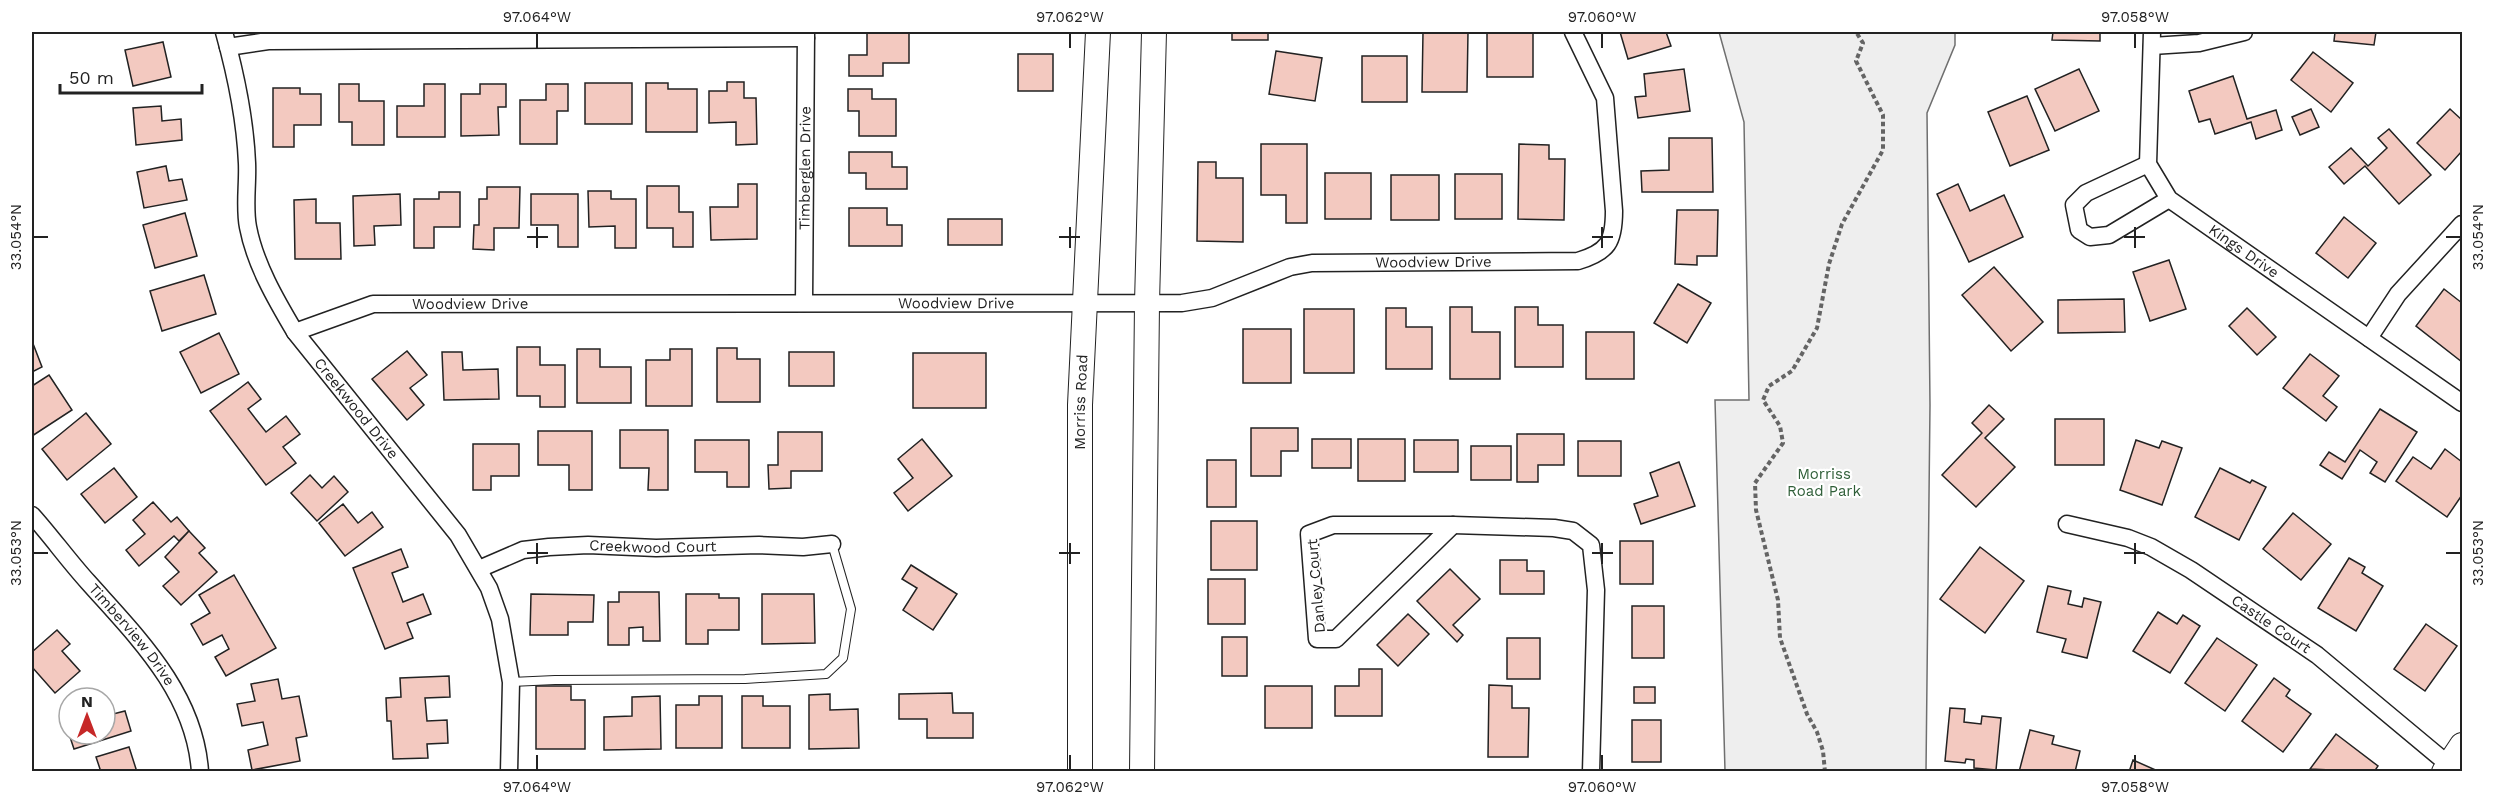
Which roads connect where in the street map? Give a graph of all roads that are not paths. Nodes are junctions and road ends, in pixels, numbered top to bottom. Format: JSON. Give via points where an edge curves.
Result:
{"nodes":[{"id":1,"x":1098,"y":32,"type":"edge"},
{"id":2,"x":1155,"y":32,"type":"edge"},
{"id":3,"x":1573,"y":32,"type":"edge"},
{"id":4,"x":2244,"y":32,"type":"edge"},
{"id":5,"x":806,"y":35,"type":"edge"},
{"id":6,"x":226,"y":39,"type":"edge"},
{"id":7,"x":2152,"y":39,"type":"edge"},
{"id":8,"x":2148,"y":164,"type":"junction"},
{"id":9,"x":2169,"y":199,"type":"junction"},
{"id":10,"x":2463,"y":224,"type":"edge"},
{"id":11,"x":804,"y":303,"type":"junction"},
{"id":12,"x":1147,"y":303,"type":"junction"},
{"id":13,"x":1083,"y":304,"type":"junction"},
{"id":14,"x":295,"y":332,"type":"junction"},
{"id":15,"x":2369,"y":338,"type":"junction"},
{"id":16,"x":2463,"y":403,"type":"edge"},
{"id":17,"x":32,"y":515,"type":"edge"},
{"id":18,"x":2067,"y":524,"type":"dead end"},
{"id":19,"x":1453,"y":525,"type":"junction"},
{"id":20,"x":832,"y":544,"type":"joint"},
{"id":21,"x":479,"y":569,"type":"junction"},
{"id":22,"x":511,"y":682,"type":"junction"},
{"id":23,"x":2463,"y":745,"type":"edge"},
{"id":24,"x":2447,"y":768,"type":"edge"},
{"id":25,"x":200,"y":771,"type":"edge"},
{"id":26,"x":509,"y":771,"type":"edge"},
{"id":27,"x":1080,"y":771,"type":"edge"},
{"id":28,"x":1142,"y":771,"type":"edge"},
{"id":29,"x":1591,"y":771,"type":"edge"}],
"edges":[{"from":1,"to":13,"type":"main road","name":"Morriss Road"},
{"from":2,"to":12,"type":"main road"},
{"from":3,"to":12,"type":"street","name":"Woodview Drive","via":[[1600,83],[1607,106],[1614,230],[1609,244],[1597,255],[1578,261],[1312,263],[1290,267],[1212,298]]},
{"from":4,"to":7,"type":"street","via":[[2199,43]]},
{"from":5,"to":6,"type":"street"},
{"from":5,"to":11,"type":"street","name":"Timberglen Drive"},
{"from":6,"to":14,"type":"street","name":"Creekwood Drive","via":[[244,123],[247,224],[262,268]]},
{"from":7,"to":8,"type":"street"},
{"from":8,"to":9,"type":"street","name":"Kings Drive"},
{"from":8,"to":9,"type":"street","via":[[2086,193],[2074,205],[2079,230],[2090,237],[2109,234]]},
{"from":9,"to":15,"type":"street","name":"Kings Drive"},
{"from":10,"to":15,"type":"street","via":[[2398,294]]},
{"from":11,"to":13,"type":"street","name":"Woodview Drive"},
{"from":11,"to":14,"type":"street","name":"Woodview Drive","via":[[373,304]]},
{"from":12,"to":13,"type":"street","name":"Woodview Drive"},
{"from":12,"to":28,"type":"main road"},
{"from":13,"to":27,"type":"main road","name":"Morriss Road"},
{"from":14,"to":21,"type":"street","name":"Creekwood Drive","via":[[458,535]]},
{"from":15,"to":16,"type":"street","name":"Kings Drive"},
{"from":17,"to":25,"type":"street","name":"Timberview Drive","via":[[146,648],[176,690],[190,721]]},
{"from":18,"to":24,"type":"street","name":"Castle Court","via":[[2128,538],[2191,570],[2335,669]]},
{"from":19,"to":19,"type":"street","name":"Danley Court","via":[[1333,525],[1309,534],[1317,639],[1336,639]]},
{"from":19,"to":29,"type":"street","name":"Danley Court","via":[[1554,528],[1573,531],[1591,545],[1596,590]]},
{"from":20,"to":21,"type":"street","name":"Creekwood Court","via":[[549,547],[523,550]]},
{"from":20,"to":22,"type":"lane","via":[[851,609],[843,658],[826,674]]},
{"from":21,"to":22,"type":"street","name":"Creekwood Drive","via":[[500,619]]},
{"from":22,"to":26,"type":"street","name":"Creekwood Drive"},
{"from":23,"to":24,"type":"main road"}]}
